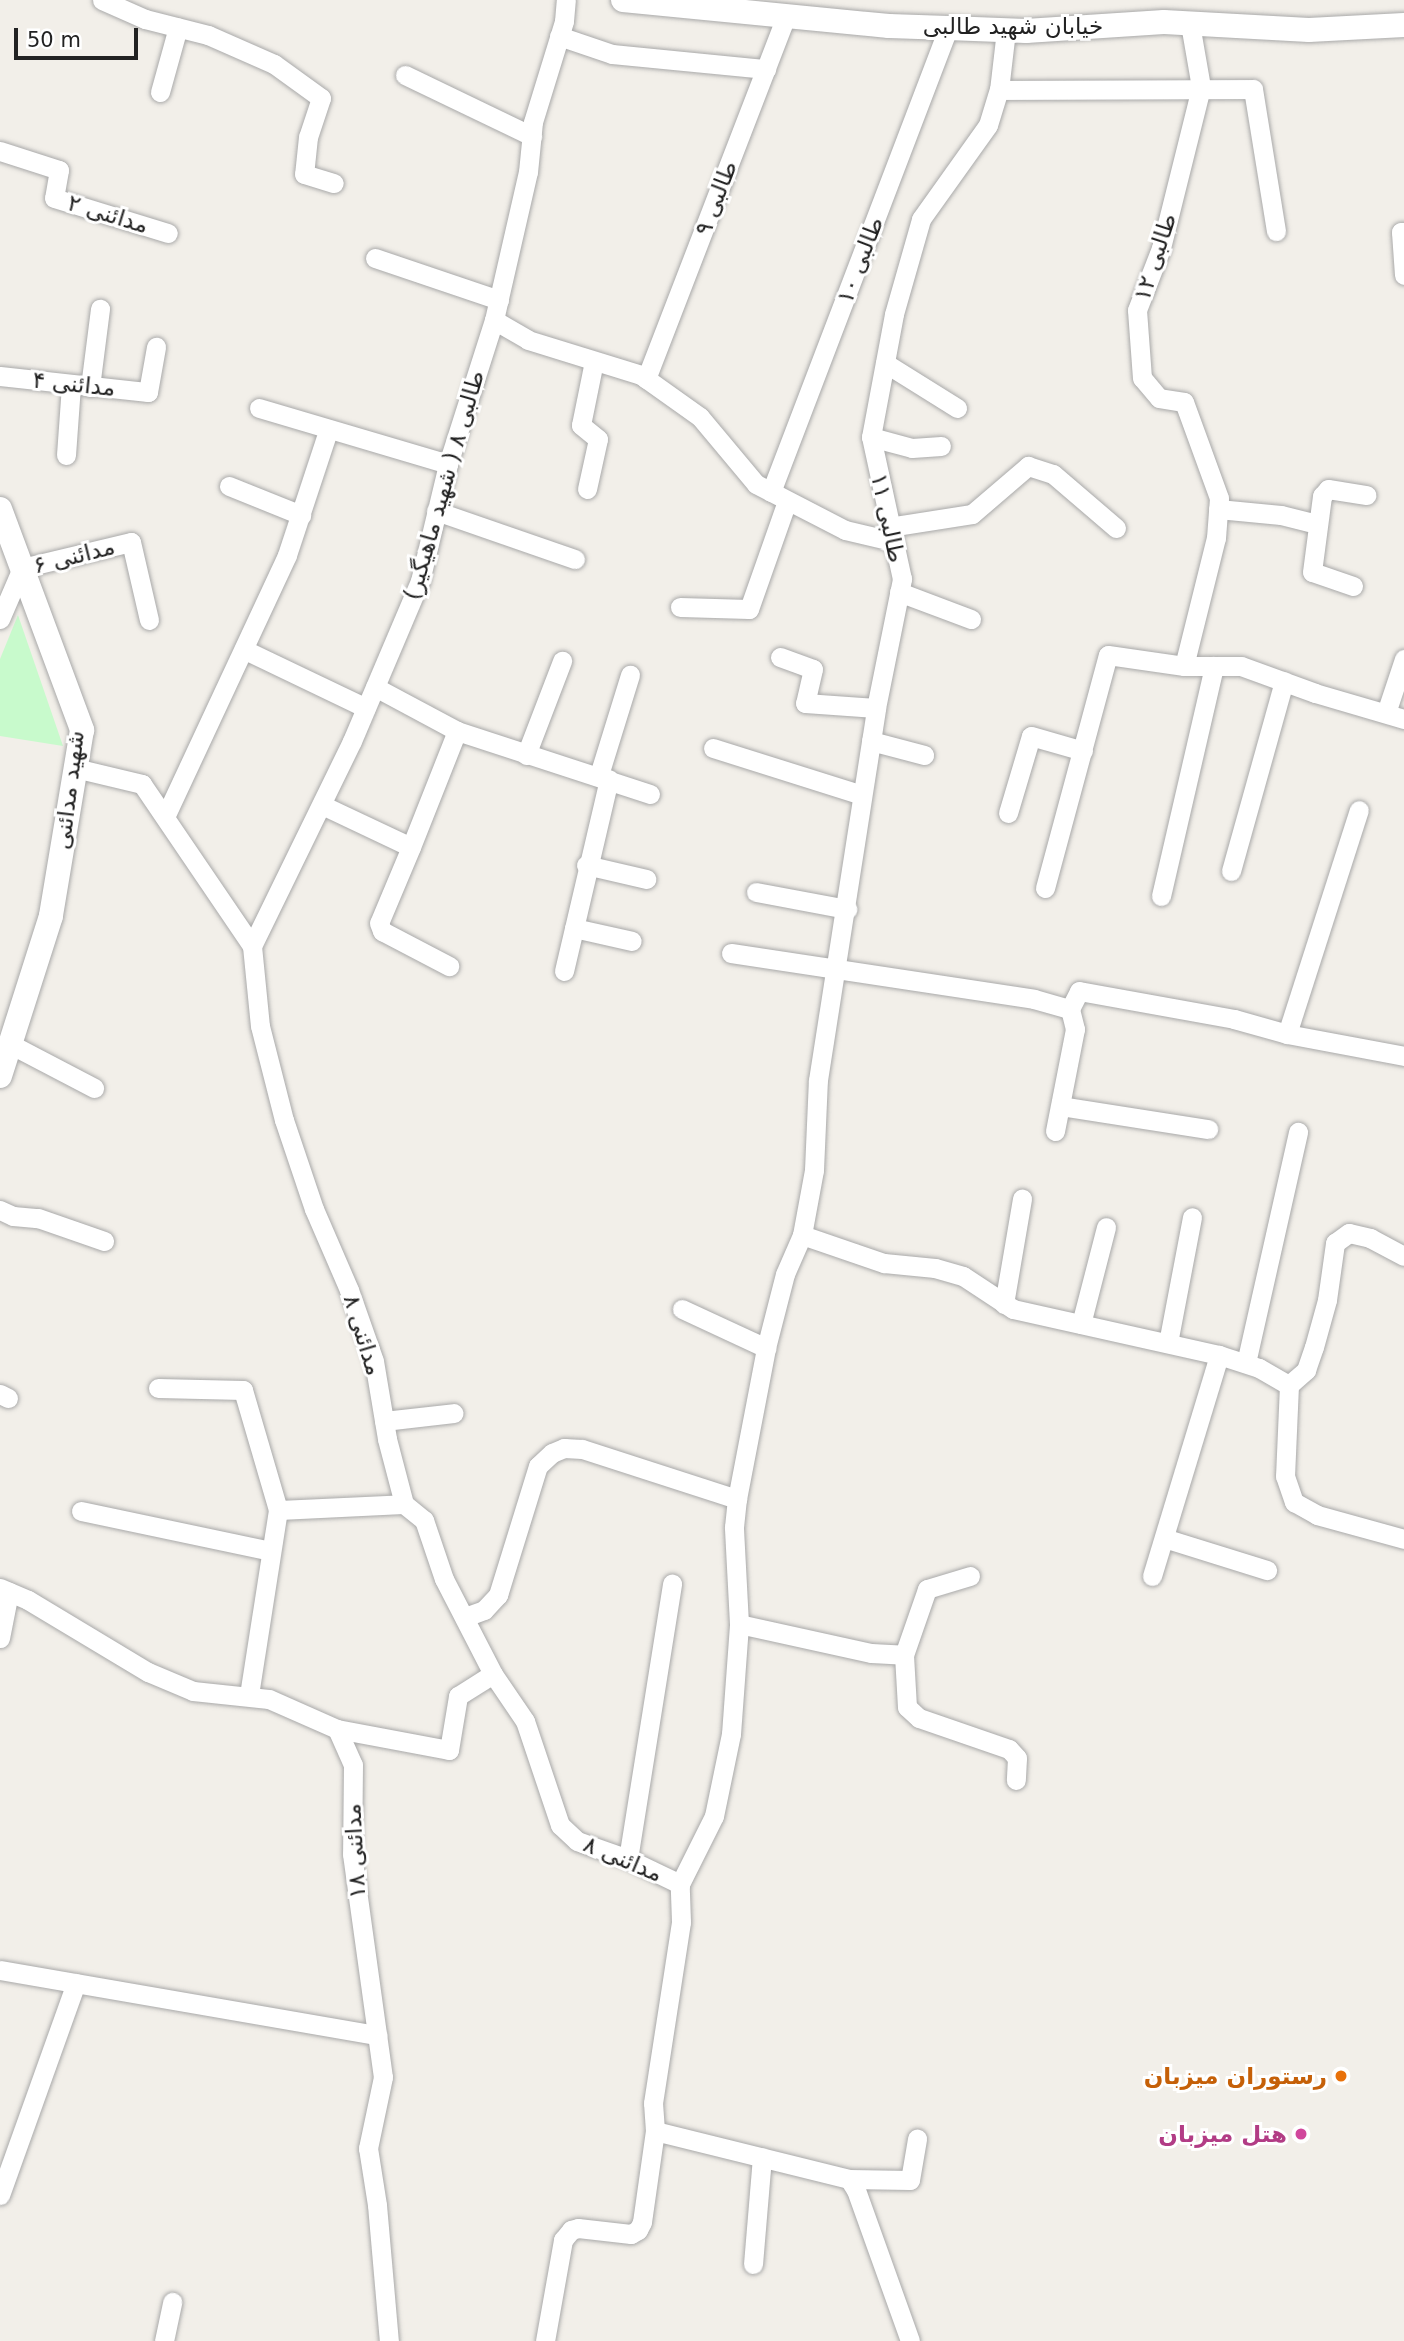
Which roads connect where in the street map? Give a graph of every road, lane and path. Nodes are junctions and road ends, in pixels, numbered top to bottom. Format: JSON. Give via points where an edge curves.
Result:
{"nodes":[{"id":1,"x":102,"y":0,"type":"edge"},
{"id":2,"x":566,"y":0,"type":"edge"},
{"id":3,"x":623,"y":0,"type":"edge"},
{"id":4,"x":786,"y":16,"type":"junction"},
{"id":5,"x":1190,"y":24,"type":"junction"},
{"id":6,"x":1404,"y":25,"type":"edge"},
{"id":7,"x":178,"y":27,"type":"junction"},
{"id":8,"x":948,"y":28,"type":"junction"},
{"id":9,"x":1006,"y":30,"type":"junction"},
{"id":10,"x":559,"y":36,"type":"junction"},
{"id":11,"x":766,"y":69,"type":"junction"},
{"id":12,"x":405,"y":75,"type":"dead end"},
{"id":13,"x":1202,"y":87,"type":"junction"},
{"id":14,"x":999,"y":90,"type":"junction"},
{"id":15,"x":160,"y":92,"type":"dead end"},
{"id":16,"x":532,"y":136,"type":"junction"},
{"id":17,"x":0,"y":151,"type":"edge"},
{"id":18,"x":334,"y":183,"type":"dead end"},
{"id":19,"x":1276,"y":231,"type":"dead end"},
{"id":20,"x":1404,"y":232,"type":"edge"},
{"id":21,"x":168,"y":233,"type":"dead end"},
{"id":22,"x":375,"y":258,"type":"dead end"},
{"id":23,"x":1404,"y":275,"type":"edge"},
{"id":24,"x":499,"y":300,"type":"junction"},
{"id":25,"x":100,"y":309,"type":"dead end"},
{"id":26,"x":494,"y":320,"type":"junction"},
{"id":27,"x":156,"y":347,"type":"dead end"},
{"id":28,"x":594,"y":361,"type":"junction"},
{"id":29,"x":885,"y":363,"type":"junction"},
{"id":30,"x":0,"y":376,"type":"edge"},
{"id":31,"x":646,"y":379,"type":"junction"},
{"id":32,"x":80,"y":386,"type":"junction"},
{"id":33,"x":259,"y":408,"type":"dead end"},
{"id":34,"x":957,"y":408,"type":"dead end"},
{"id":35,"x":328,"y":431,"type":"junction"},
{"id":36,"x":871,"y":436,"type":"junction"},
{"id":37,"x":941,"y":446,"type":"dead end"},
{"id":38,"x":66,"y":455,"type":"dead end"},
{"id":39,"x":448,"y":464,"type":"junction"},
{"id":40,"x":229,"y":486,"type":"dead end"},
{"id":41,"x":587,"y":489,"type":"dead end"},
{"id":42,"x":1367,"y":495,"type":"dead end"},
{"id":43,"x":779,"y":496,"type":"junction"},
{"id":44,"x":0,"y":509,"type":"edge"},
{"id":45,"x":1218,"y":509,"type":"junction"},
{"id":46,"x":436,"y":511,"type":"junction"},
{"id":47,"x":301,"y":514,"type":"junction"},
{"id":48,"x":1318,"y":524,"type":"junction"},
{"id":49,"x":1116,"y":528,"type":"dead end"},
{"id":50,"x":891,"y":534,"type":"junction"},
{"id":51,"x":575,"y":559,"type":"dead end"},
{"id":52,"x":22,"y":568,"type":"junction"},
{"id":53,"x":1353,"y":586,"type":"dead end"},
{"id":54,"x":899,"y":592,"type":"junction"},
{"id":55,"x":680,"y":607,"type":"dead end"},
{"id":56,"x":0,"y":619,"type":"edge"},
{"id":57,"x":149,"y":620,"type":"dead end"},
{"id":58,"x":971,"y":620,"type":"dead end"},
{"id":59,"x":245,"y":650,"type":"junction"},
{"id":60,"x":780,"y":657,"type":"dead end"},
{"id":61,"x":1404,"y":659,"type":"edge"},
{"id":62,"x":562,"y":661,"type":"dead end"},
{"id":63,"x":1184,"y":666,"type":"junction"},
{"id":64,"x":1214,"y":666,"type":"junction"},
{"id":65,"x":630,"y":675,"type":"dead end"},
{"id":66,"x":1284,"y":681,"type":"junction"},
{"id":67,"x":375,"y":687,"type":"junction"},
{"id":68,"x":366,"y":708,"type":"junction"},
{"id":69,"x":876,"y":708,"type":"junction"},
{"id":70,"x":1395,"y":716,"type":"edge"},
{"id":71,"x":457,"y":731,"type":"junction"},
{"id":72,"x":871,"y":741,"type":"junction"},
{"id":73,"x":713,"y":748,"type":"dead end"},
{"id":74,"x":1083,"y":751,"type":"junction"},
{"id":75,"x":526,"y":755,"type":"junction"},
{"id":76,"x":924,"y":755,"type":"dead end"},
{"id":77,"x":75,"y":768,"type":"junction"},
{"id":78,"x":604,"y":777,"type":"junction"},
{"id":79,"x":650,"y":794,"type":"dead end"},
{"id":80,"x":862,"y":795,"type":"junction"},
{"id":81,"x":322,"y":805,"type":"junction"},
{"id":82,"x":1359,"y":810,"type":"dead end"},
{"id":83,"x":1008,"y":813,"type":"dead end"},
{"id":84,"x":165,"y":817,"type":"junction"},
{"id":85,"x":411,"y":847,"type":"junction"},
{"id":86,"x":586,"y":865,"type":"junction"},
{"id":87,"x":1231,"y":871,"type":"dead end"},
{"id":88,"x":646,"y":879,"type":"dead end"},
{"id":89,"x":1045,"y":888,"type":"dead end"},
{"id":90,"x":756,"y":892,"type":"dead end"},
{"id":91,"x":1161,"y":896,"type":"dead end"},
{"id":92,"x":847,"y":909,"type":"junction"},
{"id":93,"x":575,"y":928,"type":"junction"},
{"id":94,"x":632,"y":941,"type":"dead end"},
{"id":95,"x":252,"y":946,"type":"junction"},
{"id":96,"x":731,"y":953,"type":"dead end"},
{"id":97,"x":449,"y":966,"type":"dead end"},
{"id":98,"x":836,"y":967,"type":"junction"},
{"id":99,"x":564,"y":971,"type":"dead end"},
{"id":100,"x":1070,"y":1009,"type":"junction"},
{"id":101,"x":1287,"y":1034,"type":"junction"},
{"id":102,"x":10,"y":1044,"type":"junction"},
{"id":103,"x":1402,"y":1051,"type":"edge"},
{"id":104,"x":0,"y":1076,"type":"edge"},
{"id":105,"x":94,"y":1088,"type":"dead end"},
{"id":106,"x":1060,"y":1106,"type":"junction"},
{"id":107,"x":1208,"y":1129,"type":"dead end"},
{"id":108,"x":1055,"y":1131,"type":"dead end"},
{"id":109,"x":1298,"y":1132,"type":"dead end"},
{"id":110,"x":1022,"y":1199,"type":"dead end"},
{"id":111,"x":0,"y":1210,"type":"edge"},
{"id":112,"x":1192,"y":1217,"type":"dead end"},
{"id":113,"x":1106,"y":1227,"type":"dead end"},
{"id":114,"x":802,"y":1236,"type":"junction"},
{"id":115,"x":104,"y":1241,"type":"dead end"},
{"id":116,"x":1404,"y":1256,"type":"edge"},
{"id":117,"x":1004,"y":1304,"type":"junction"},
{"id":118,"x":682,"y":1309,"type":"dead end"},
{"id":119,"x":1081,"y":1324,"type":"junction"},
{"id":120,"x":1168,"y":1343,"type":"junction"},
{"id":121,"x":765,"y":1348,"type":"junction"},
{"id":122,"x":1219,"y":1355,"type":"junction"},
{"id":123,"x":1246,"y":1363,"type":"junction"},
{"id":124,"x":1289,"y":1385,"type":"junction"},
{"id":125,"x":159,"y":1388,"type":"dead end"},
{"id":126,"x":454,"y":1413,"type":"dead end"},
{"id":127,"x":384,"y":1421,"type":"junction"},
{"id":128,"x":737,"y":1499,"type":"junction"},
{"id":129,"x":404,"y":1504,"type":"junction"},
{"id":130,"x":278,"y":1510,"type":"junction"},
{"id":131,"x":81,"y":1511,"type":"dead end"},
{"id":132,"x":1164,"y":1538,"type":"junction"},
{"id":133,"x":1404,"y":1539,"type":"edge"},
{"id":134,"x":271,"y":1550,"type":"junction"},
{"id":135,"x":1267,"y":1570,"type":"dead end"},
{"id":136,"x":970,"y":1576,"type":"dead end"},
{"id":137,"x":1152,"y":1576,"type":"dead end"},
{"id":138,"x":672,"y":1583,"type":"dead end"},
{"id":139,"x":5,"y":1590,"type":"edge"},
{"id":140,"x":465,"y":1617,"type":"junction"},
{"id":141,"x":739,"y":1624,"type":"junction"},
{"id":142,"x":0,"y":1638,"type":"edge"},
{"id":143,"x":904,"y":1655,"type":"junction"},
{"id":144,"x":494,"y":1674,"type":"junction"},
{"id":145,"x":249,"y":1695,"type":"junction"},
{"id":146,"x":337,"y":1729,"type":"junction"},
{"id":147,"x":1016,"y":1780,"type":"dead end"},
{"id":148,"x":628,"y":1859,"type":"junction"},
{"id":149,"x":680,"y":1884,"type":"junction"},
{"id":150,"x":0,"y":1970,"type":"edge"},
{"id":151,"x":76,"y":1983,"type":"junction"},
{"id":152,"x":377,"y":2035,"type":"junction"},
{"id":153,"x":655,"y":2131,"type":"junction"},
{"id":154,"x":917,"y":2139,"type":"dead end"},
{"id":155,"x":762,"y":2157,"type":"junction"},
{"id":156,"x":849,"y":2179,"type":"junction"},
{"id":157,"x":0,"y":2195,"type":"edge"},
{"id":158,"x":753,"y":2264,"type":"dead end"},
{"id":159,"x":172,"y":2302,"type":"dead end"},
{"id":160,"x":164,"y":2341,"type":"edge"},
{"id":161,"x":389,"y":2341,"type":"edge"},
{"id":162,"x":545,"y":2341,"type":"edge"},
{"id":163,"x":910,"y":2341,"type":"edge"}],
"edges":[{"from":1,"to":7,"type":"street","via":[[145,19]]},
{"from":2,"to":10,"type":"street","name":"طالبی ۸ ( شهید ماهیگیر)"},
{"from":3,"to":4,"type":"street","name":"خیابان شهید طالبی"},
{"from":4,"to":8,"type":"street","name":"خیابان شهید طالبی"},
{"from":4,"to":11,"type":"street","name":"طالبی ۹"},
{"from":5,"to":6,"type":"street","name":"خیابان شهید طالبی","via":[[1309,30]]},
{"from":5,"to":9,"type":"street","name":"خیابان شهید طالبی"},
{"from":5,"to":13,"type":"street","name":"طالبی ۱۲"},
{"from":7,"to":15,"type":"street"},
{"from":7,"to":18,"type":"street","via":[[274,64],[321,97],[308,137],[304,174]]},
{"from":8,"to":9,"type":"street","name":"خیابان شهید طالبی"},
{"from":8,"to":43,"type":"street","name":"طالبی ۱۰"},
{"from":9,"to":14,"type":"street","name":"طالبی ۱۱"},
{"from":10,"to":11,"type":"street","via":[[612,54]]},
{"from":10,"to":16,"type":"street","name":"طالبی ۸ ( شهید ماهیگیر)"},
{"from":11,"to":31,"type":"street","name":"طالبی ۹"},
{"from":12,"to":16,"type":"street"},
{"from":13,"to":14,"type":"street"},
{"from":13,"to":19,"type":"street","via":[[1253,89]]},
{"from":13,"to":45,"type":"street","name":"طالبی ۱۲","via":[[1161,248],[1137,310],[1142,379],[1159,398],[1184,402],[1219,498]]},
{"from":14,"to":29,"type":"street","name":"طالبی ۱۱","via":[[988,125],[921,219]]},
{"from":16,"to":24,"type":"street","name":"طالبی ۸ ( شهید ماهیگیر)"},
{"from":17,"to":21,"type":"street","name":"مدائنی ۲","via":[[59,170],[54,198]]},
{"from":20,"to":23,"type":"street"},
{"from":22,"to":24,"type":"street"},
{"from":24,"to":26,"type":"street","name":"طالبی ۸ ( شهید ماهیگیر)"},
{"from":25,"to":32,"type":"street"},
{"from":26,"to":28,"type":"street","via":[[527,340]]},
{"from":26,"to":39,"type":"street","name":"طالبی ۸ ( شهید ماهیگیر)"},
{"from":27,"to":32,"type":"street","name":"مدائنی ۴","via":[[148,392]]},
{"from":28,"to":31,"type":"street"},
{"from":28,"to":41,"type":"street","via":[[581,425],[598,439]]},
{"from":29,"to":34,"type":"street"},
{"from":29,"to":36,"type":"street","name":"طالبی ۱۱"},
{"from":30,"to":32,"type":"street","name":"مدائنی ۴"},
{"from":31,"to":43,"type":"street","via":[[700,417],[756,484]]},
{"from":32,"to":38,"type":"street"},
{"from":33,"to":35,"type":"street"},
{"from":35,"to":39,"type":"street"},
{"from":35,"to":47,"type":"street"},
{"from":36,"to":37,"type":"street","via":[[912,448]]},
{"from":36,"to":50,"type":"street","name":"طالبی ۱۱"},
{"from":39,"to":46,"type":"street","name":"طالبی ۸ ( شهید ماهیگیر)"},
{"from":40,"to":47,"type":"street"},
{"from":42,"to":48,"type":"street","via":[[1328,489],[1322,496]]},
{"from":43,"to":50,"type":"street","via":[[845,530]]},
{"from":43,"to":55,"type":"street","name":"طالبی ۱۰","via":[[748,609]]},
{"from":44,"to":52,"type":"street","name":"شهید مدائنی"},
{"from":45,"to":48,"type":"street","via":[[1280,514]]},
{"from":45,"to":63,"type":"street","name":"طالبی ۱۲","via":[[1216,538]]},
{"from":46,"to":51,"type":"street"},
{"from":46,"to":67,"type":"street","name":"طالبی ۸ ( شهید ماهیگیر)","via":[[420,581]]},
{"from":47,"to":59,"type":"street"},
{"from":48,"to":53,"type":"street","via":[[1312,572]]},
{"from":49,"to":50,"type":"street","via":[[1052,474],[1028,467],[972,514]]},
{"from":50,"to":54,"type":"street","name":"طالبی ۱۱","via":[[902,579]]},
{"from":52,"to":56,"type":"street"},
{"from":52,"to":57,"type":"street","name":"مدائنی ۶","via":[[131,542]]},
{"from":52,"to":77,"type":"street","name":"شهید مدائنی","via":[[82,730]]},
{"from":54,"to":58,"type":"street"},
{"from":54,"to":69,"type":"street","name":"طالبی ۱۱"},
{"from":59,"to":68,"type":"street"},
{"from":59,"to":84,"type":"street"},
{"from":60,"to":69,"type":"street","via":[[813,669],[805,703]]},
{"from":61,"to":70,"type":"street"},
{"from":62,"to":75,"type":"street"},
{"from":63,"to":64,"type":"street"},
{"from":63,"to":74,"type":"street","via":[[1108,655]]},
{"from":64,"to":66,"type":"street","via":[[1241,666]]},
{"from":64,"to":91,"type":"street"},
{"from":65,"to":78,"type":"street"},
{"from":66,"to":70,"type":"street"},
{"from":66,"to":87,"type":"street"},
{"from":67,"to":68,"type":"street","name":"طالبی ۸ ( شهید ماهیگیر)"},
{"from":67,"to":71,"type":"street"},
{"from":68,"to":81,"type":"street","name":"طالبی ۸ ( شهید ماهیگیر)"},
{"from":69,"to":72,"type":"street","name":"طالبی ۱۱"},
{"from":71,"to":75,"type":"street"},
{"from":71,"to":85,"type":"street"},
{"from":72,"to":76,"type":"street"},
{"from":72,"to":80,"type":"street","name":"طالبی ۱۱"},
{"from":73,"to":80,"type":"street"},
{"from":74,"to":83,"type":"street","via":[[1031,736]]},
{"from":74,"to":89,"type":"street"},
{"from":75,"to":78,"type":"street"},
{"from":77,"to":84,"type":"street","name":"مدائنی ۸","via":[[142,784]]},
{"from":77,"to":102,"type":"street","name":"شهید مدائنی","via":[[51,916]]},
{"from":78,"to":79,"type":"street"},
{"from":78,"to":86,"type":"street"},
{"from":80,"to":92,"type":"street","name":"طالبی ۱۱"},
{"from":81,"to":85,"type":"street"},
{"from":81,"to":95,"type":"street","name":"طالبی ۸ ( شهید ماهیگیر)"},
{"from":82,"to":101,"type":"street"},
{"from":84,"to":95,"type":"street","name":"مدائنی ۸"},
{"from":85,"to":97,"type":"street","via":[[379,923],[382,931]]},
{"from":86,"to":88,"type":"street"},
{"from":86,"to":93,"type":"street"},
{"from":90,"to":92,"type":"street"},
{"from":92,"to":98,"type":"street","name":"طالبی ۱۱"},
{"from":93,"to":94,"type":"street"},
{"from":93,"to":99,"type":"street"},
{"from":95,"to":127,"type":"street","name":"مدائنی ۸","via":[[260,1026],[284,1120],[374,1361]]},
{"from":96,"to":98,"type":"street"},
{"from":98,"to":100,"type":"street"},
{"from":98,"to":114,"type":"street","name":"طالبی ۱۱","via":[[818,1080],[814,1170]]},
{"from":100,"to":101,"type":"street","via":[[1079,991],[1234,1019]]},
{"from":100,"to":106,"type":"street","via":[[1075,1029]]},
{"from":101,"to":103,"type":"street"},
{"from":102,"to":104,"type":"street","name":"شهید مدائنی"},
{"from":102,"to":105,"type":"street"},
{"from":106,"to":107,"type":"street"},
{"from":106,"to":108,"type":"street"},
{"from":109,"to":123,"type":"street"},
{"from":110,"to":117,"type":"street"},
{"from":111,"to":115,"type":"street"},
{"from":112,"to":120,"type":"street"},
{"from":113,"to":119,"type":"street"},
{"from":114,"to":117,"type":"street","via":[[884,1263],[963,1276]]},
{"from":114,"to":121,"type":"street","name":"طالبی ۱۱","via":[[785,1274]]},
{"from":116,"to":124,"type":"street","via":[[1349,1233],[1335,1243],[1314,1347],[1306,1370]]},
{"from":117,"to":119,"type":"street"},
{"from":118,"to":121,"type":"street"},
{"from":119,"to":120,"type":"street"},
{"from":120,"to":122,"type":"street"},
{"from":121,"to":128,"type":"street","name":"طالبی ۱۱"},
{"from":122,"to":123,"type":"street"},
{"from":122,"to":132,"type":"street"},
{"from":123,"to":124,"type":"street"},
{"from":124,"to":133,"type":"street","via":[[1285,1476],[1294,1502],[1317,1515]]},
{"from":125,"to":130,"type":"street","via":[[243,1390]]},
{"from":126,"to":127,"type":"street"},
{"from":127,"to":129,"type":"street","name":"مدائنی ۸"},
{"from":128,"to":140,"type":"street","via":[[582,1449],[552,1453],[538,1466],[498,1595],[484,1610]]},
{"from":128,"to":141,"type":"street","name":"طالبی ۱۱"},
{"from":129,"to":130,"type":"street"},
{"from":129,"to":140,"type":"street","name":"مدائنی ۸","via":[[424,1520],[444,1579]]},
{"from":130,"to":134,"type":"street"},
{"from":131,"to":134,"type":"street"},
{"from":132,"to":135,"type":"street"},
{"from":132,"to":137,"type":"street"},
{"from":134,"to":145,"type":"street"},
{"from":136,"to":143,"type":"street","via":[[927,1589]]},
{"from":138,"to":148,"type":"street"},
{"from":139,"to":142,"type":"street"},
{"from":139,"to":145,"type":"street","via":[[148,1672],[193,1692]]},
{"from":140,"to":144,"type":"street","name":"مدائنی ۸"},
{"from":141,"to":143,"type":"street","via":[[871,1653]]},
{"from":141,"to":149,"type":"street","name":"طالبی ۱۱","via":[[731,1734],[715,1815]]},
{"from":143,"to":147,"type":"street","via":[[907,1707],[919,1718],[1009,1749],[1017,1758]]},
{"from":144,"to":146,"type":"street","via":[[458,1696],[449,1751]]},
{"from":144,"to":148,"type":"street","name":"مدائنی ۸","via":[[525,1721],[561,1825],[577,1841]]},
{"from":145,"to":146,"type":"street"},
{"from":146,"to":152,"type":"street","name":"مدائنی ۱۸","via":[[352,1765],[352,1854]]},
{"from":148,"to":149,"type":"street","name":"مدائنی ۸"},
{"from":149,"to":153,"type":"street","via":[[681,1922],[653,2103]]},
{"from":150,"to":151,"type":"street"},
{"from":151,"to":152,"type":"street"},
{"from":151,"to":157,"type":"street"},
{"from":152,"to":161,"type":"street","name":"مدائنی ۱۸","via":[[383,2077],[368,2148]]},
{"from":153,"to":155,"type":"street"},
{"from":153,"to":162,"type":"street","via":[[638,2230],[631,2234],[571,2230],[564,2240]]},
{"from":154,"to":156,"type":"street","via":[[910,2180]]},
{"from":155,"to":156,"type":"street"},
{"from":155,"to":158,"type":"street"},
{"from":156,"to":163,"type":"street"},
{"from":159,"to":160,"type":"street"}]}
